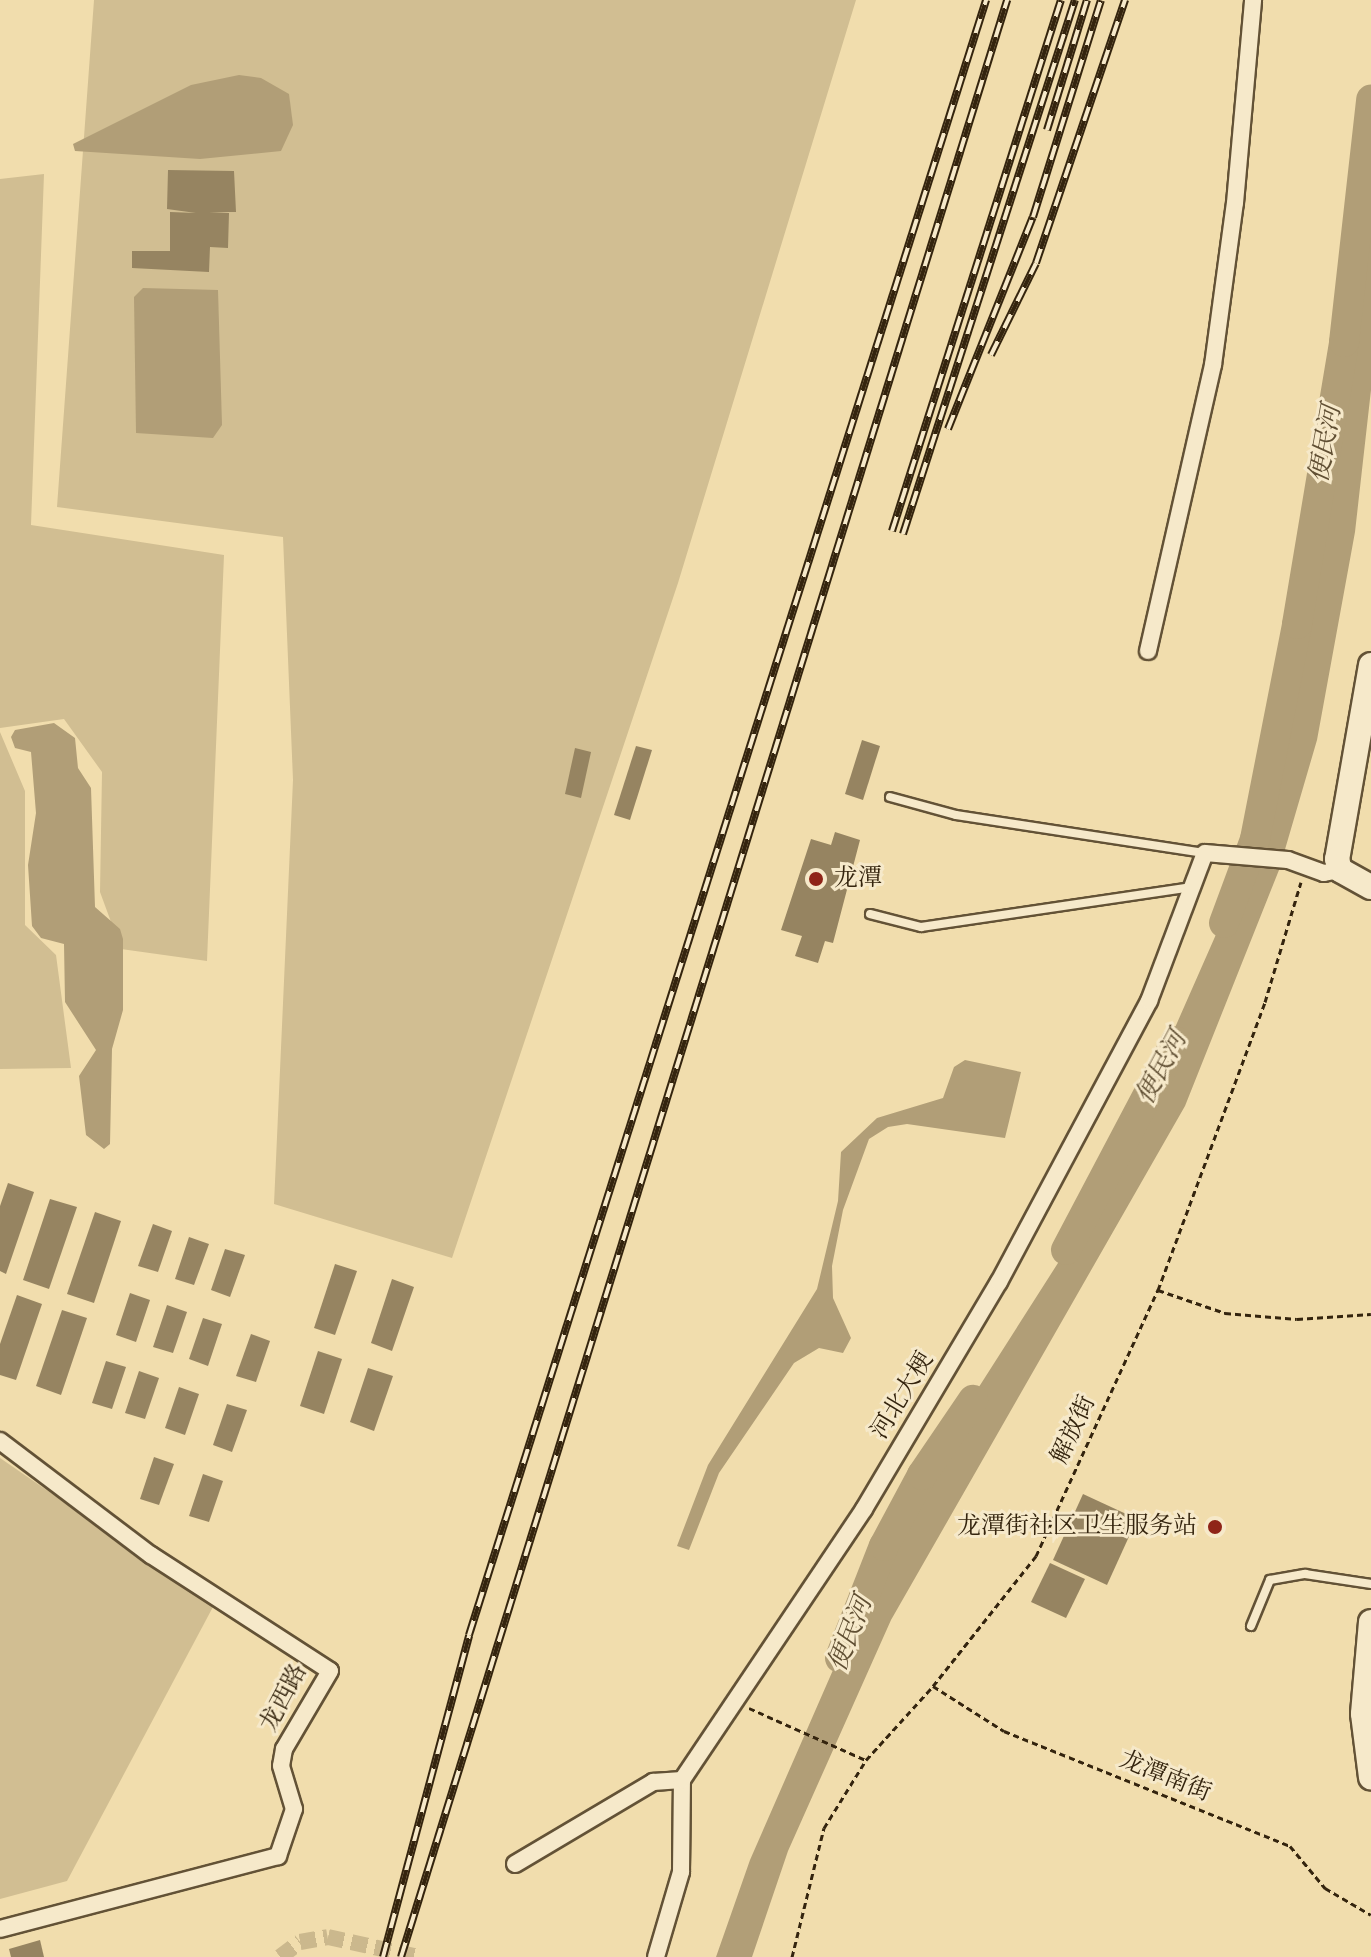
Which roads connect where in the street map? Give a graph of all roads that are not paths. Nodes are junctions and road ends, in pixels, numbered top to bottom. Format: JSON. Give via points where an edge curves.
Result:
{"nodes":[{"id":1,"x":1253,"y":0,"type":"edge"},
{"id":2,"x":1148,"y":651,"type":"dead end"},
{"id":3,"x":1371,"y":665,"type":"edge"},
{"id":4,"x":890,"y":797,"type":"dead end"},
{"id":5,"x":1205,"y":853,"type":"junction"},
{"id":6,"x":1340,"y":870,"type":"junction"},
{"id":7,"x":1192,"y":887,"type":"junction"},
{"id":8,"x":1371,"y":887,"type":"edge"},
{"id":9,"x":870,"y":914,"type":"dead end"},
{"id":10,"x":0,"y":1441,"type":"edge"},
{"id":11,"x":1371,"y":1584,"type":"edge"},
{"id":12,"x":1371,"y":1622,"type":"edge"},
{"id":13,"x":1251,"y":1626,"type":"dead end"},
{"id":14,"x":1371,"y":1777,"type":"edge"},
{"id":15,"x":682,"y":1780,"type":"junction"},
{"id":16,"x":515,"y":1864,"type":"dead end"},
{"id":17,"x":0,"y":1929,"type":"edge"},
{"id":18,"x":656,"y":1957,"type":"edge"}],
"edges":[{"from":1,"to":2,"type":"street","via":[[1235,203],[1213,365]]},
{"from":3,"to":6,"type":"street","via":[[1340,837]]},
{"from":4,"to":5,"type":"lane","via":[[956,815]]},
{"from":5,"to":6,"type":"street"},
{"from":5,"to":7,"type":"street","name":"河北大梗"},
{"from":6,"to":8,"type":"street"},
{"from":7,"to":9,"type":"lane","via":[[921,927]]},
{"from":7,"to":15,"type":"street","name":"河北大梗","via":[[1149,1001],[999,1282],[864,1509]]},
{"from":10,"to":17,"type":"street","name":"龙西路","via":[[151,1555],[330,1671],[284,1749],[281,1766],[294,1809],[278,1856]]},
{"from":11,"to":13,"type":"lane","via":[[1305,1574],[1270,1580]]},
{"from":12,"to":14,"type":"street","via":[[1363,1714]]},
{"from":15,"to":16,"type":"street","via":[[653,1782]]},
{"from":15,"to":18,"type":"street","via":[[681,1872]]}]}
